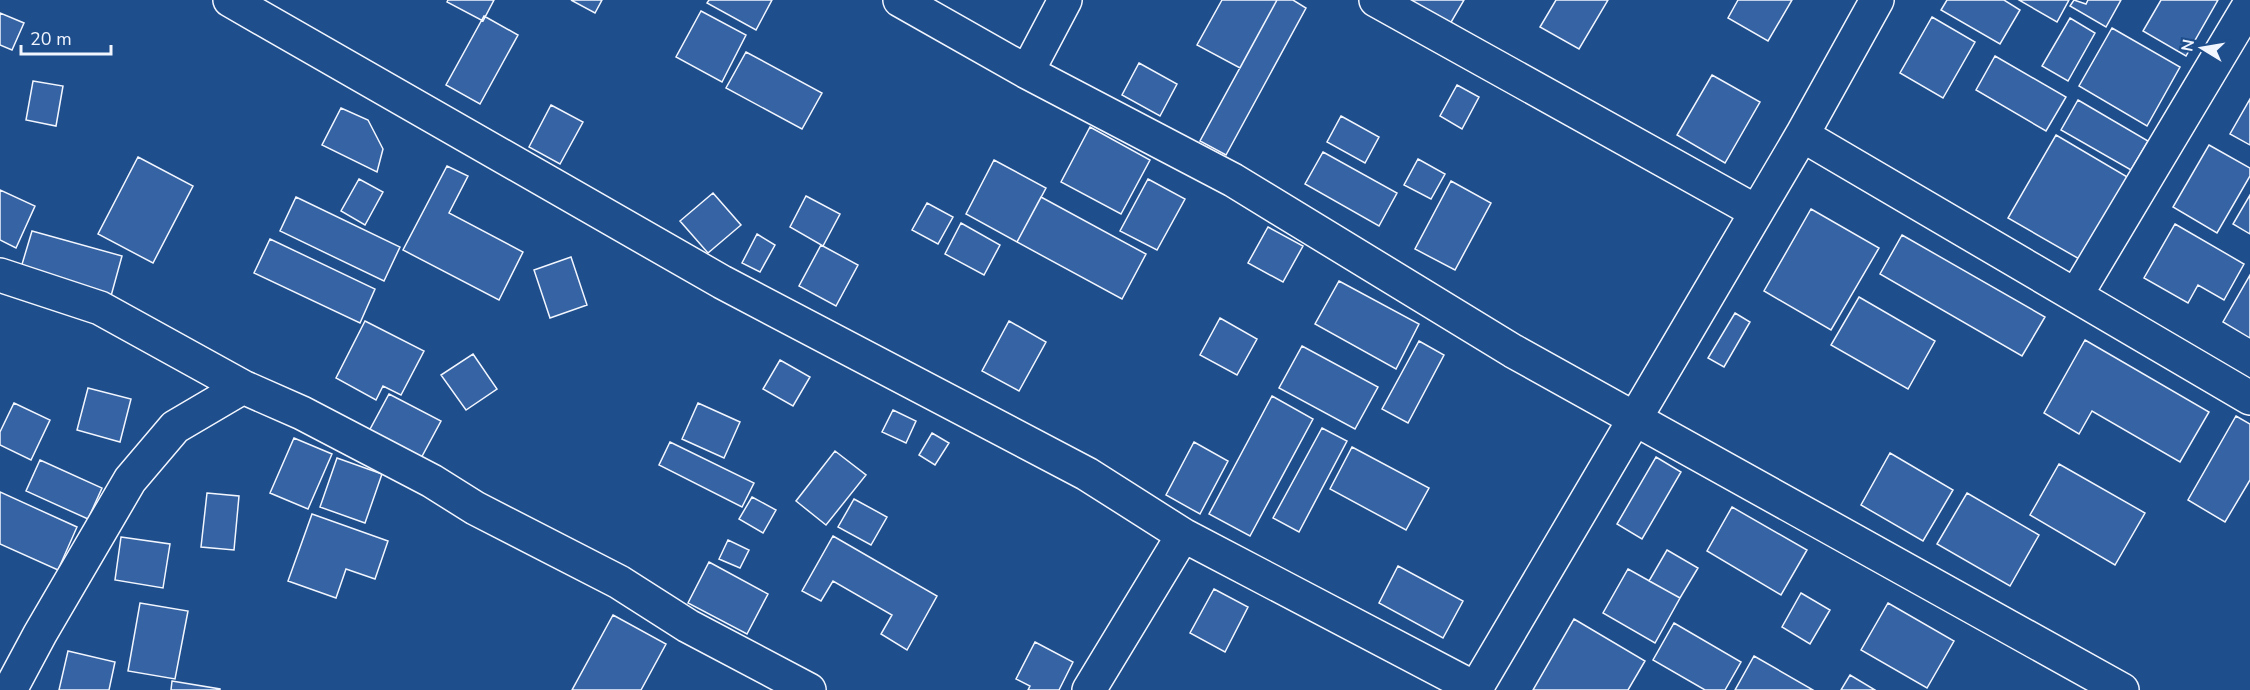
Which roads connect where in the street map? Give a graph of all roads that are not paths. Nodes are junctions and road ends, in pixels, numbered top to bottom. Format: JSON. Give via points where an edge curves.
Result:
{"nodes":[{"id":1,"x":230,"y":0,"type":"edge"},
{"id":2,"x":900,"y":0,"type":"edge"},
{"id":3,"x":1065,"y":0,"type":"edge"},
{"id":4,"x":1376,"y":0,"type":"edge"},
{"id":5,"x":1876,"y":0,"type":"edge"},
{"id":6,"x":2247,"y":15,"type":"edge"},
{"id":7,"x":1027,"y":72,"type":"junction"},
{"id":8,"x":1802,"y":135,"type":"junction"},
{"id":9,"x":1755,"y":211,"type":"junction"},
{"id":10,"x":0,"y":275,"type":"edge"},
{"id":11,"x":2076,"y":295,"type":"junction"},
{"id":12,"x":243,"y":387,"type":"junction"},
{"id":13,"x":2250,"y":398,"type":"edge"},
{"id":14,"x":1634,"y":418,"type":"junction"},
{"id":15,"x":1183,"y":535,"type":"junction"},
{"id":16,"x":10,"y":690,"type":"edge"},
{"id":17,"x":809,"y":690,"type":"edge"},
{"id":18,"x":1089,"y":690,"type":"edge"},
{"id":19,"x":1476,"y":690,"type":"edge"},
{"id":20,"x":2122,"y":690,"type":"edge"}],
"edges":[{"from":1,"to":15,"type":"street","via":[[722,282],[1077,468]]},
{"from":2,"to":7,"type":"street"},
{"from":3,"to":7,"type":"street"},
{"from":4,"to":9,"type":"street"},
{"from":5,"to":8,"type":"street"},
{"from":6,"to":11,"type":"street"},
{"from":7,"to":14,"type":"street","via":[[1233,180],[1513,351]]},
{"from":8,"to":9,"type":"street"},
{"from":8,"to":11,"type":"street"},
{"from":9,"to":14,"type":"street"},
{"from":10,"to":12,"type":"street","via":[[100,308]]},
{"from":11,"to":13,"type":"street"},
{"from":12,"to":16,"type":"street","via":[[174,427],[130,480]]},
{"from":12,"to":17,"type":"street","via":[[432,481]]},
{"from":14,"to":19,"type":"street"},
{"from":14,"to":20,"type":"street"},
{"from":15,"to":18,"type":"street"},
{"from":15,"to":19,"type":"street"}]}
